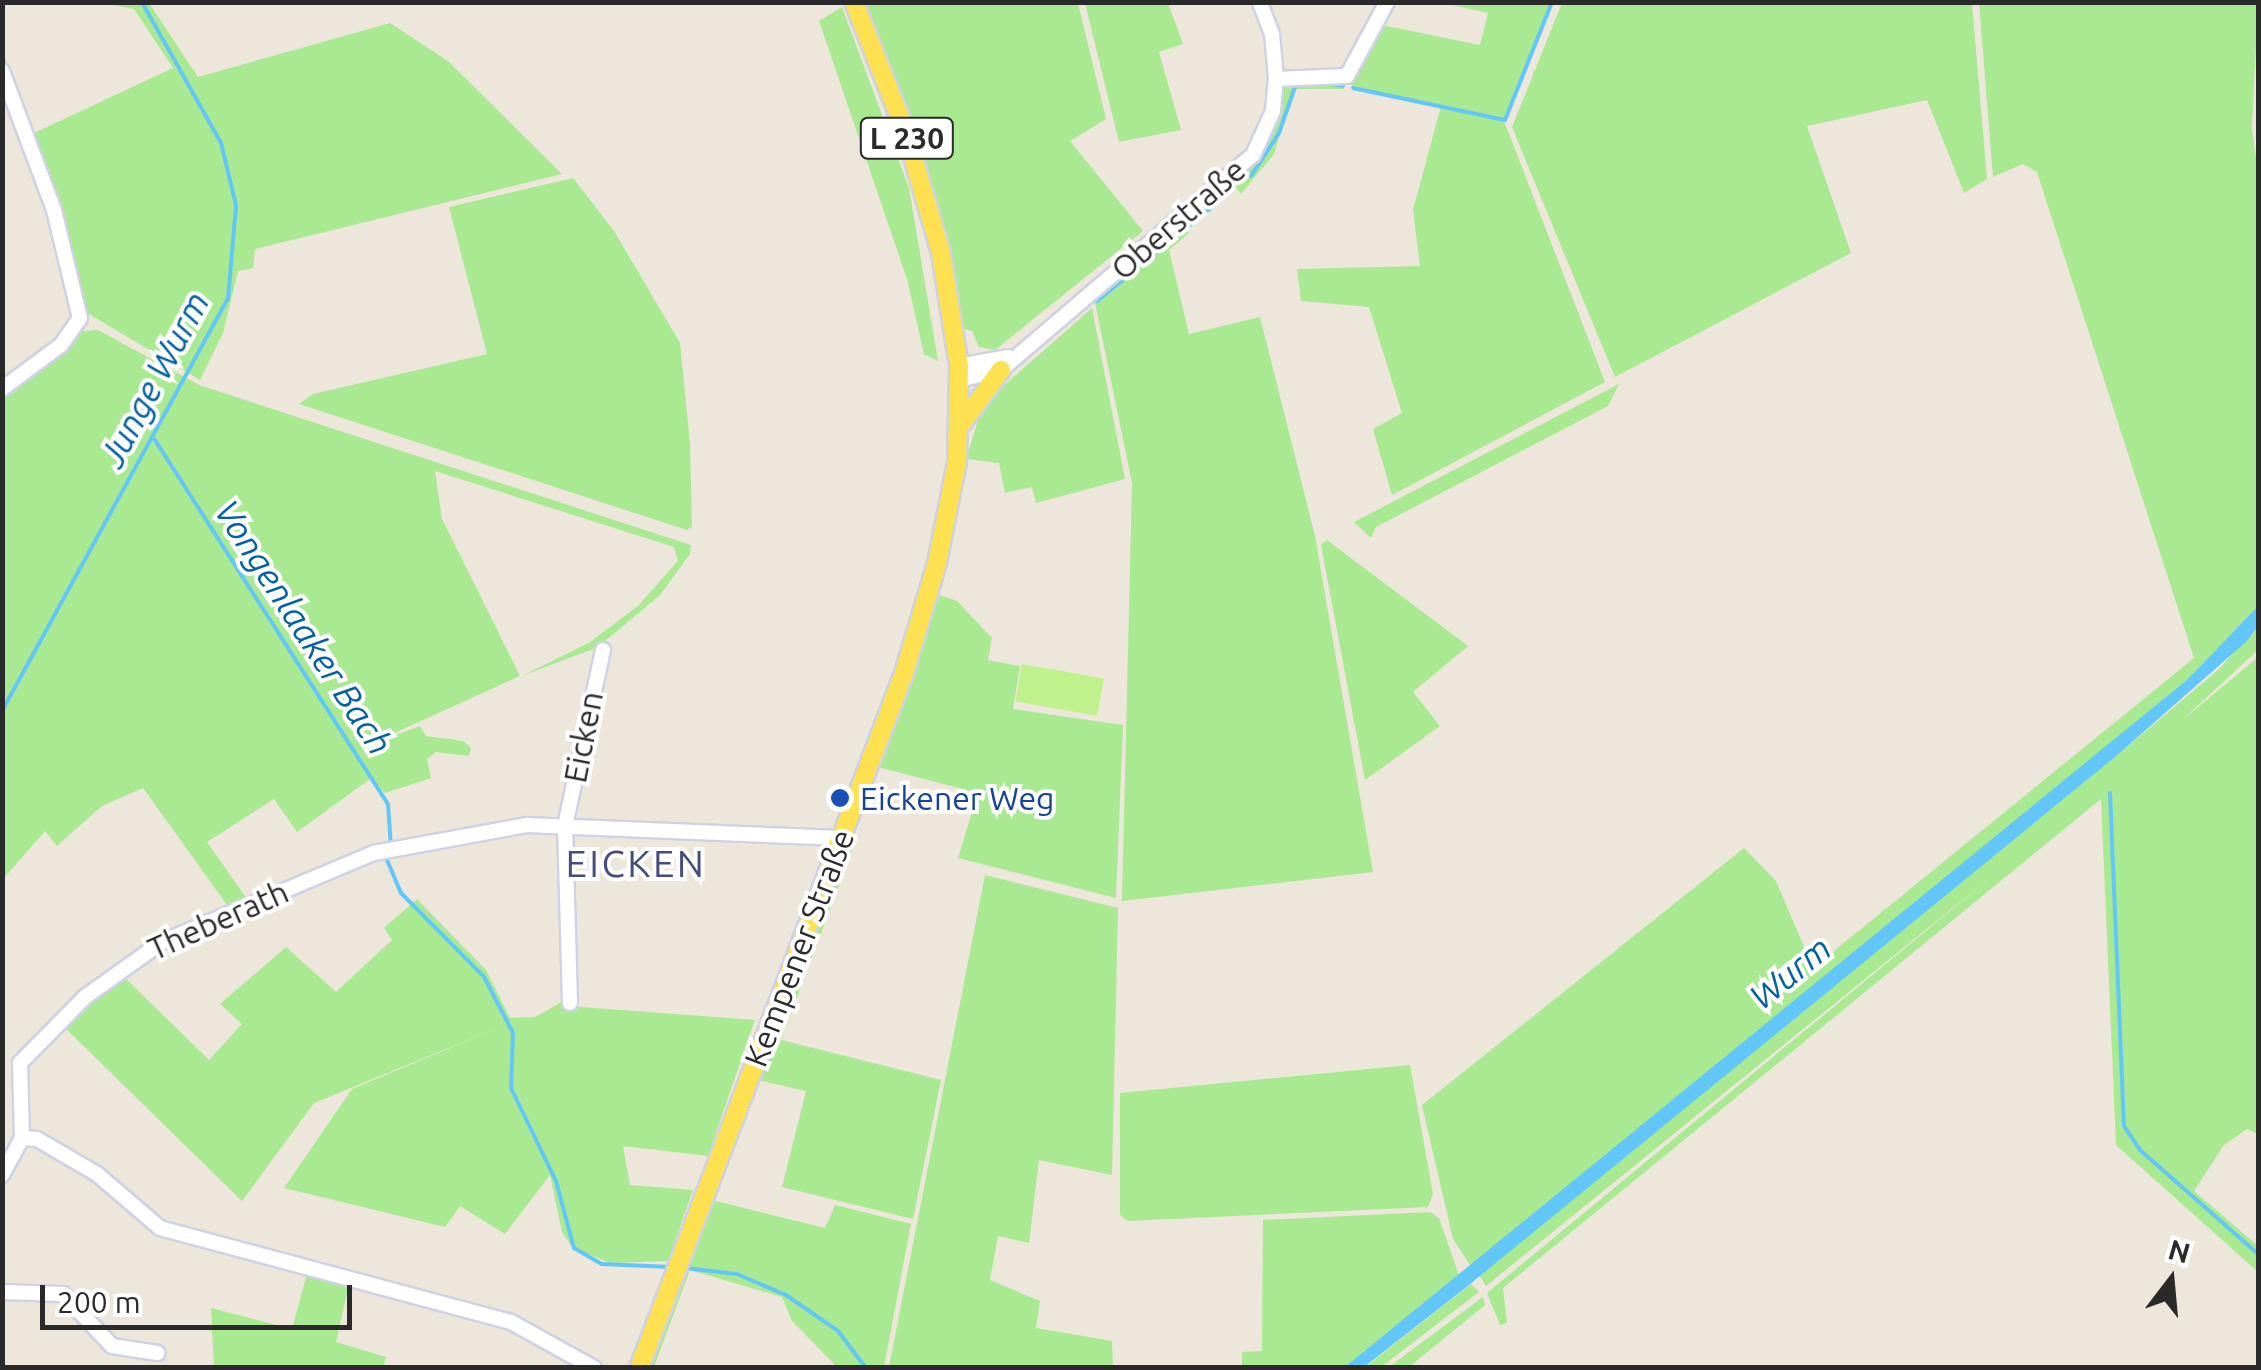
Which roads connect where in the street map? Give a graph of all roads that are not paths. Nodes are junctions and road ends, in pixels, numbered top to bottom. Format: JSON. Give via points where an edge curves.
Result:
{"nodes":[{"id":1,"x":854,"y":2,"type":"edge"},
{"id":2,"x":1260,"y":2,"type":"edge"},
{"id":3,"x":1387,"y":2,"type":"edge"},
{"id":4,"x":2,"y":71,"type":"edge"},
{"id":5,"x":1276,"y":79,"type":"junction"},
{"id":6,"x":1026,"y":346,"type":"junction"},
{"id":7,"x":1002,"y":370,"type":"junction"},
{"id":8,"x":959,"y":373,"type":"junction"},
{"id":9,"x":2,"y":389,"type":"edge"},
{"id":10,"x":960,"y":428,"type":"junction"},
{"id":11,"x":603,"y":650,"type":"dead end"},
{"id":12,"x":565,"y":826,"type":"junction"},
{"id":13,"x":840,"y":838,"type":"junction"},
{"id":14,"x":390,"y":849,"type":"joint"},
{"id":15,"x":570,"y":1003,"type":"dead end"},
{"id":16,"x":22,"y":1138,"type":"junction"},
{"id":17,"x":2,"y":1174,"type":"edge"},
{"id":18,"x":2,"y":1292,"type":"edge"},
{"id":19,"x":157,"y":1353,"type":"dead end"},
{"id":20,"x":594,"y":1368,"type":"edge"},
{"id":21,"x":639,"y":1368,"type":"edge"}],
"edges":[{"from":1,"to":8,"type":"main road","name":"Kempener Straße","number":"L 230","via":[[928,204]]},
{"from":2,"to":5,"type":"street","name":"Oberstraße","via":[[1272,34]]},
{"from":3,"to":5,"type":"street","via":[[1346,76]]},
{"from":4,"to":9,"type":"street","via":[[54,210],[80,318],[62,345]]},
{"from":5,"to":6,"type":"street","name":"Oberstraße","via":[[1268,129],[1230,181]]},
{"from":6,"to":7,"type":"street"},
{"from":6,"to":8,"type":"street","via":[[1000,362]]},
{"from":7,"to":8,"type":"street"},
{"from":7,"to":10,"type":"main road"},
{"from":8,"to":10,"type":"main road","name":"Kempener Straße","number":"L 230"},
{"from":10,"to":13,"type":"main road","name":"Kempener Straße","number":"L 230","via":[[925,607]]},
{"from":11,"to":12,"type":"street","name":"Eicken"},
{"from":12,"to":13,"type":"street","name":"Eicken"},
{"from":12,"to":14,"type":"street","name":"Eicken","via":[[527,825]]},
{"from":12,"to":15,"type":"street","name":"Eicken"},
{"from":13,"to":21,"type":"main road","name":"Kempener Straße","number":"L 230"},
{"from":14,"to":16,"type":"street","name":"Theberath","via":[[162,942],[117,970],[20,1063]]},
{"from":16,"to":17,"type":"street"},
{"from":16,"to":20,"type":"street","via":[[37,1139],[97,1174],[160,1228],[511,1322]]},
{"from":18,"to":19,"type":"street","via":[[63,1294],[112,1346]]}]}
